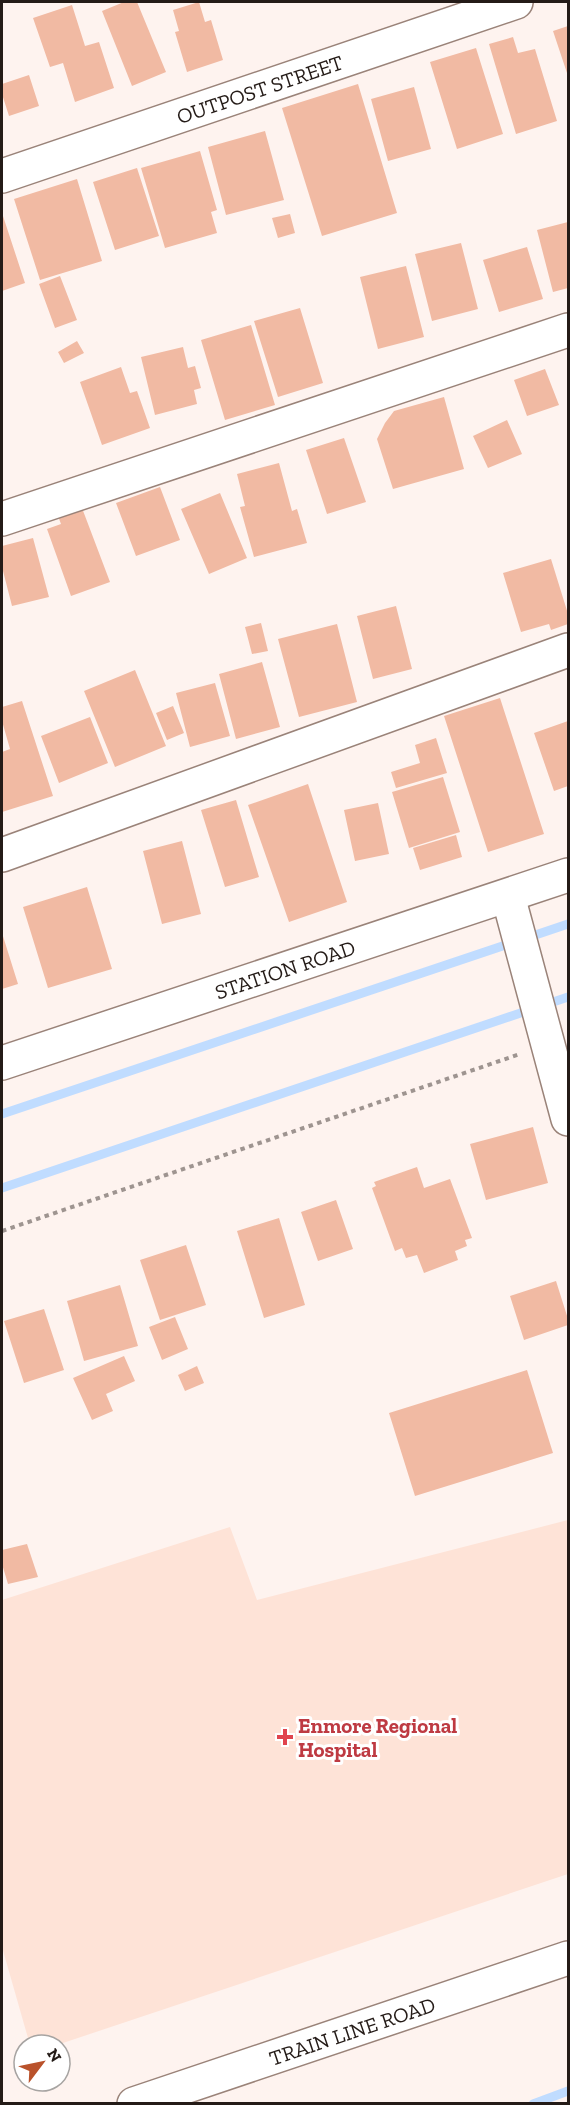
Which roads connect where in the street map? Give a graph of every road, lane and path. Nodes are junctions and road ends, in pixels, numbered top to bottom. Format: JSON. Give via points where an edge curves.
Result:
{"nodes":[{"id":1,"x":516,"y":2,"type":"edge"},
{"id":2,"x":2,"y":176,"type":"edge"},
{"id":3,"x":568,"y":330,"type":"edge"},
{"id":4,"x":2,"y":519,"type":"edge"},
{"id":5,"x":568,"y":650,"type":"edge"},
{"id":6,"x":2,"y":855,"type":"edge"},
{"id":7,"x":568,"y":875,"type":"edge"},
{"id":8,"x":508,"y":896,"type":"junction"},
{"id":9,"x":548,"y":1045,"type":"junction"},
{"id":10,"x":2,"y":1064,"type":"edge"},
{"id":11,"x":568,"y":1119,"type":"edge"},
{"id":12,"x":2,"y":1231,"type":"edge"},
{"id":13,"x":568,"y":1958,"type":"edge"},
{"id":14,"x":134,"y":2103,"type":"edge"}],
"edges":[{"from":1,"to":2,"type":"street","name":"OUTPOST STREET"},
{"from":3,"to":4,"type":"street"},
{"from":5,"to":6,"type":"street"},
{"from":7,"to":8,"type":"street","name":"STATION ROAD"},
{"from":8,"to":9,"type":"street"},
{"from":8,"to":10,"type":"street","name":"STATION ROAD"},
{"from":9,"to":11,"type":"street"},
{"from":9,"to":12,"type":"path"},
{"from":13,"to":14,"type":"street","name":"TRAIN LINE ROAD"}]}
